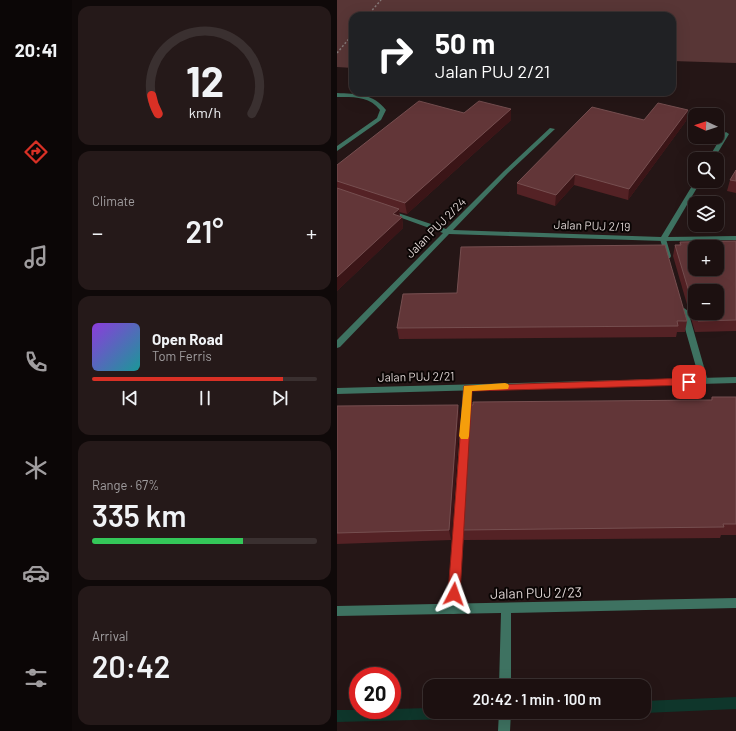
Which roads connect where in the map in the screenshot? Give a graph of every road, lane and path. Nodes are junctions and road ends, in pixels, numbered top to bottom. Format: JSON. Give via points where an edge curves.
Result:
{"nodes":[{"id":1,"x":381,"y":0,"type":"edge"},
{"id":2,"x":370,"y":12,"type":"edge"},
{"id":3,"x":349,"y":39,"type":"edge"},
{"id":4,"x":337,"y":53,"type":"edge"},
{"id":5,"x":337,"y":95,"type":"edge"},
{"id":6,"x":349,"y":96,"type":"edge"},
{"id":7,"x":352,"y":96,"type":"edge"},
{"id":8,"x":552,"y":129,"type":"dead end"},
{"id":9,"x":726,"y":134,"type":"dead end"},
{"id":10,"x":337,"y":149,"type":"edge"},
{"id":11,"x":715,"y":152,"type":"edge"},
{"id":12,"x":694,"y":188,"type":"edge"},
{"id":13,"x":381,"y":209,"type":"edge"},
{"id":14,"x":448,"y":232,"type":"junction"},
{"id":15,"x":736,"y":238,"type":"edge"},
{"id":16,"x":663,"y":239,"type":"junction"},
{"id":17,"x":670,"y":262,"type":"edge"},
{"id":18,"x":683,"y":307,"type":"edge"},
{"id":19,"x":337,"y":344,"type":"edge"},
{"id":20,"x":736,"y":380,"type":"edge"},
{"id":21,"x":704,"y":382,"type":"junction"},
{"id":22,"x":467,"y":388,"type":"junction"},
{"id":23,"x":337,"y":391,"type":"edge"},
{"id":24,"x":736,"y":603,"type":"edge"},
{"id":25,"x":506,"y":607,"type":"junction"},
{"id":26,"x":453,"y":609,"type":"junction"},
{"id":27,"x":337,"y":611,"type":"edge"},
{"id":28,"x":505,"y":679,"type":"edge"},
{"id":29,"x":505,"y":719,"type":"edge"},
{"id":30,"x":504,"y":731,"type":"edge"}],
"edges":[{"from":1,"to":2,"type":"path"},
{"from":3,"to":4,"type":"path"},
{"from":5,"to":6,"type":"street"},
{"from":7,"to":10,"type":"street","via":[[366,97],[378,102],[383,110],[379,118]]},
{"from":8,"to":14,"type":"street","name":"Jalan PUJ 2/24"},
{"from":9,"to":11,"type":"street"},
{"from":12,"to":16,"type":"street"},
{"from":13,"to":14,"type":"street","name":"Jalan PUJ 2/19"},
{"from":14,"to":16,"type":"street","name":"Jalan PUJ 2/19"},
{"from":14,"to":19,"type":"street","name":"Jalan PUJ 2/24"},
{"from":15,"to":16,"type":"street","name":"Jalan PUJ 2/19"},
{"from":16,"to":17,"type":"street"},
{"from":18,"to":21,"type":"street"},
{"from":20,"to":21,"type":"street","name":"Jalan PUJ 2/21"},
{"from":21,"to":22,"type":"street","name":"Jalan PUJ 2/21"},
{"from":22,"to":23,"type":"street","name":"Jalan PUJ 2/21"},
{"from":22,"to":26,"type":"street"},
{"from":24,"to":25,"type":"street","name":"Jalan PUJ 2/23"},
{"from":25,"to":26,"type":"street","name":"Jalan PUJ 2/23"},
{"from":25,"to":28,"type":"street"},
{"from":26,"to":27,"type":"street","name":"Jalan PUJ 2/23"},
{"from":29,"to":30,"type":"street"}]}
